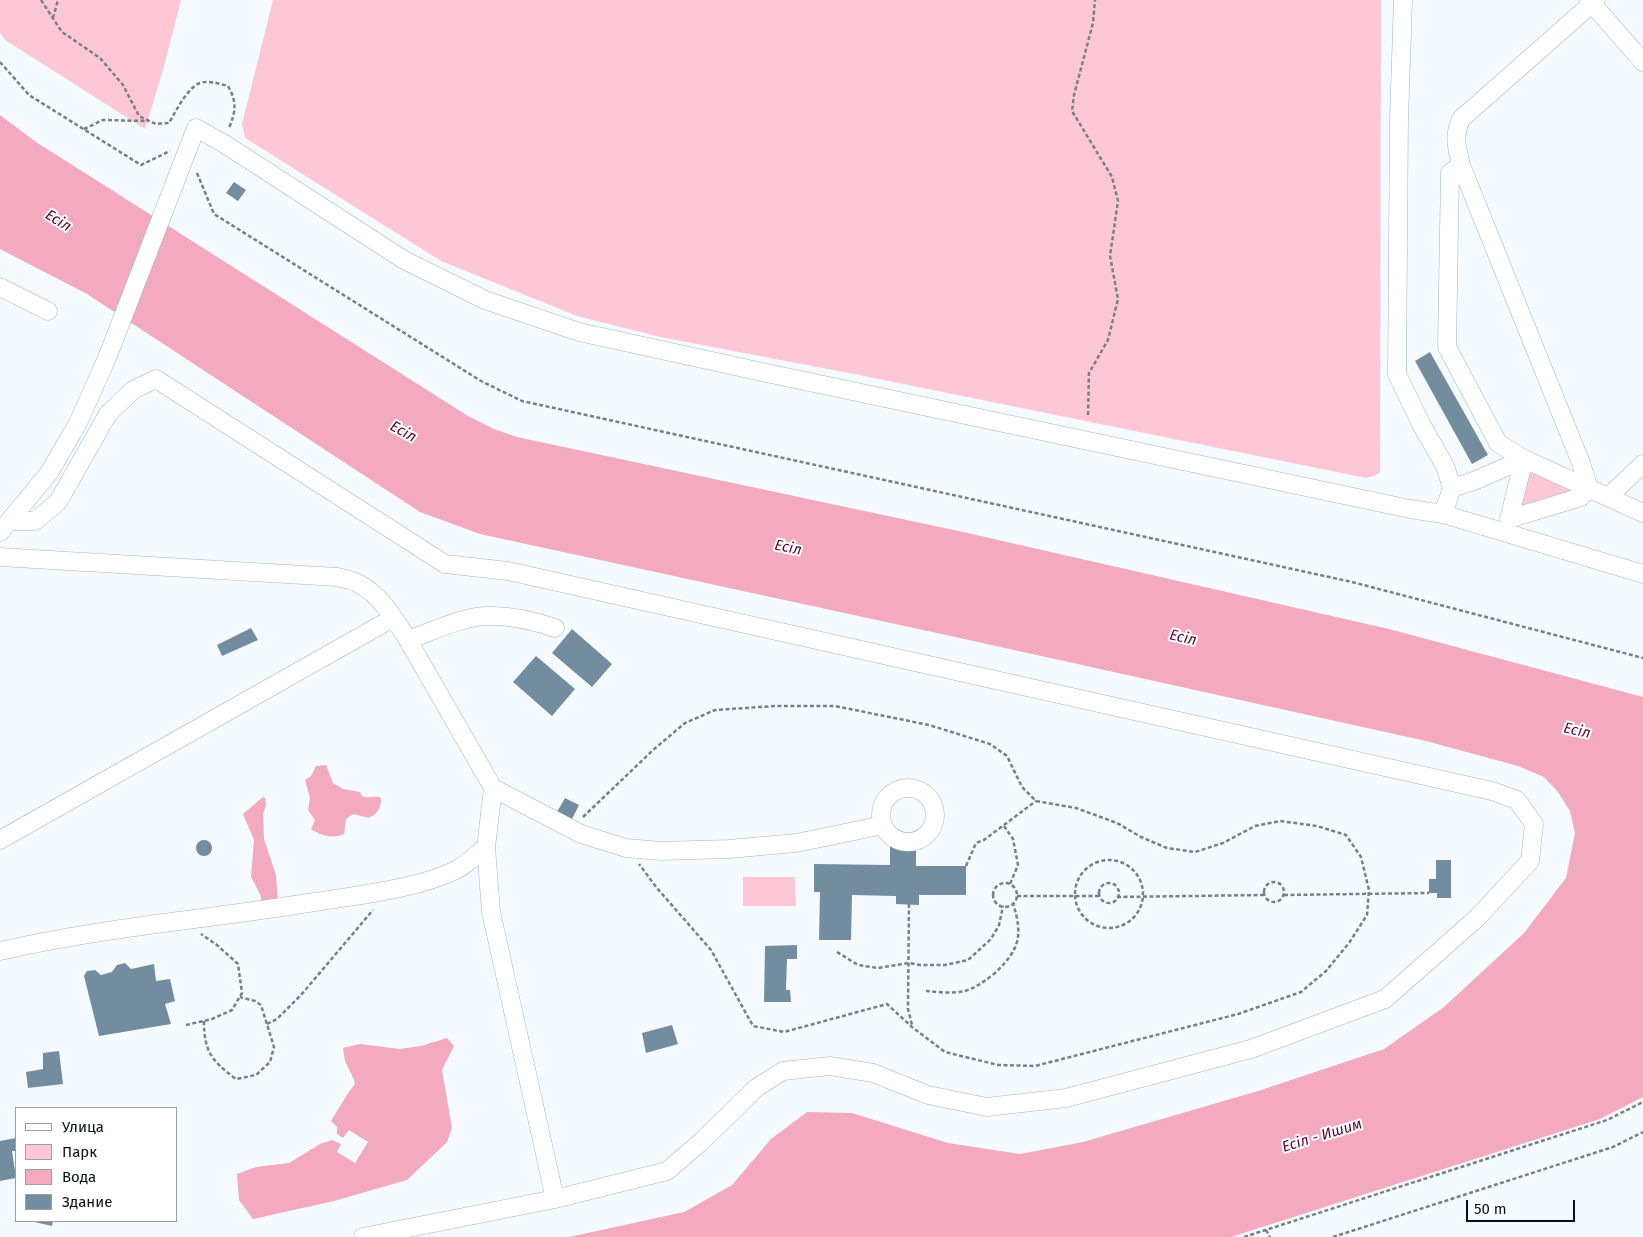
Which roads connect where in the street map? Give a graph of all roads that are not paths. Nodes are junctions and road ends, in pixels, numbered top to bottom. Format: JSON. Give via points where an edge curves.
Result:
{"nodes":[{"id":1,"x":1403,"y":0,"type":"edge"},
{"id":2,"x":1592,"y":1,"type":"edge"},
{"id":3,"x":1643,"y":62,"type":"edge"},
{"id":4,"x":1461,"y":165,"type":"junction"},
{"id":5,"x":0,"y":287,"type":"edge"},
{"id":6,"x":48,"y":311,"type":"dead end"},
{"id":7,"x":1524,"y":459,"type":"junction"},
{"id":8,"x":1640,"y":469,"type":"edge"},
{"id":9,"x":1452,"y":488,"type":"junction"},
{"id":10,"x":1589,"y":489,"type":"junction"},
{"id":11,"x":1608,"y":497,"type":"junction"},
{"id":12,"x":1643,"y":513,"type":"edge"},
{"id":13,"x":1443,"y":514,"type":"junction"},
{"id":14,"x":5,"y":526,"type":"edge"},
{"id":15,"x":0,"y":558,"type":"edge"},
{"id":16,"x":1643,"y":574,"type":"edge"},
{"id":17,"x":393,"y":618,"type":"junction"},
{"id":18,"x":555,"y":628,"type":"dead end"},
{"id":19,"x":408,"y":640,"type":"junction"},
{"id":20,"x":493,"y":788,"type":"junction"},
{"id":21,"x":881,"y":823,"type":"dead end"},
{"id":22,"x":0,"y":840,"type":"edge"},
{"id":23,"x":486,"y":847,"type":"junction"},
{"id":24,"x":0,"y":951,"type":"edge"},
{"id":25,"x":555,"y":1199,"type":"junction"},
{"id":26,"x":363,"y":1237,"type":"edge"}],
"edges":[{"from":1,"to":9,"type":"street","via":[[1397,374],[1445,466]]},
{"from":2,"to":3,"type":"street"},
{"from":2,"to":4,"type":"street","via":[[1461,119],[1455,141]]},
{"from":4,"to":7,"type":"street","via":[[1450,173],[1447,347],[1498,443]]},
{"from":4,"to":10,"type":"street"},
{"from":5,"to":6,"type":"street"},
{"from":7,"to":9,"type":"street"},
{"from":7,"to":10,"type":"street"},
{"from":7,"to":10,"type":"street","via":[[1510,519],[1581,497]]},
{"from":8,"to":11,"type":"street"},
{"from":9,"to":13,"type":"street"},
{"from":10,"to":11,"type":"street"},
{"from":11,"to":12,"type":"street"},
{"from":13,"to":14,"type":"street","via":[[579,332],[485,300],[404,260],[196,128],[107,358],[78,423],[49,473]]},
{"from":13,"to":16,"type":"street"},
{"from":14,"to":25,"type":"street","via":[[35,521],[58,502],[108,414],[132,390],[156,379],[444,564],[508,571],[1492,790],[1517,800],[1534,824],[1530,861],[1477,918],[1385,999],[1251,1049],[1066,1098],[987,1107],[928,1096],[864,1071],[830,1066],[783,1071],[756,1088],[667,1171]]},
{"from":15,"to":17,"type":"street","via":[[337,577],[359,583],[375,595]]},
{"from":17,"to":19,"type":"street"},
{"from":17,"to":22,"type":"street"},
{"from":18,"to":19,"type":"street","via":[[528,619],[484,616]]},
{"from":19,"to":20,"type":"street"},
{"from":20,"to":21,"type":"street","via":[[581,834],[626,848],[661,851],[729,849],[796,843]]},
{"from":20,"to":23,"type":"street"},
{"from":23,"to":24,"type":"street","via":[[457,870],[415,885],[299,905],[145,924]]},
{"from":23,"to":25,"type":"street","via":[[491,912]]},
{"from":25,"to":26,"type":"street"}]}
